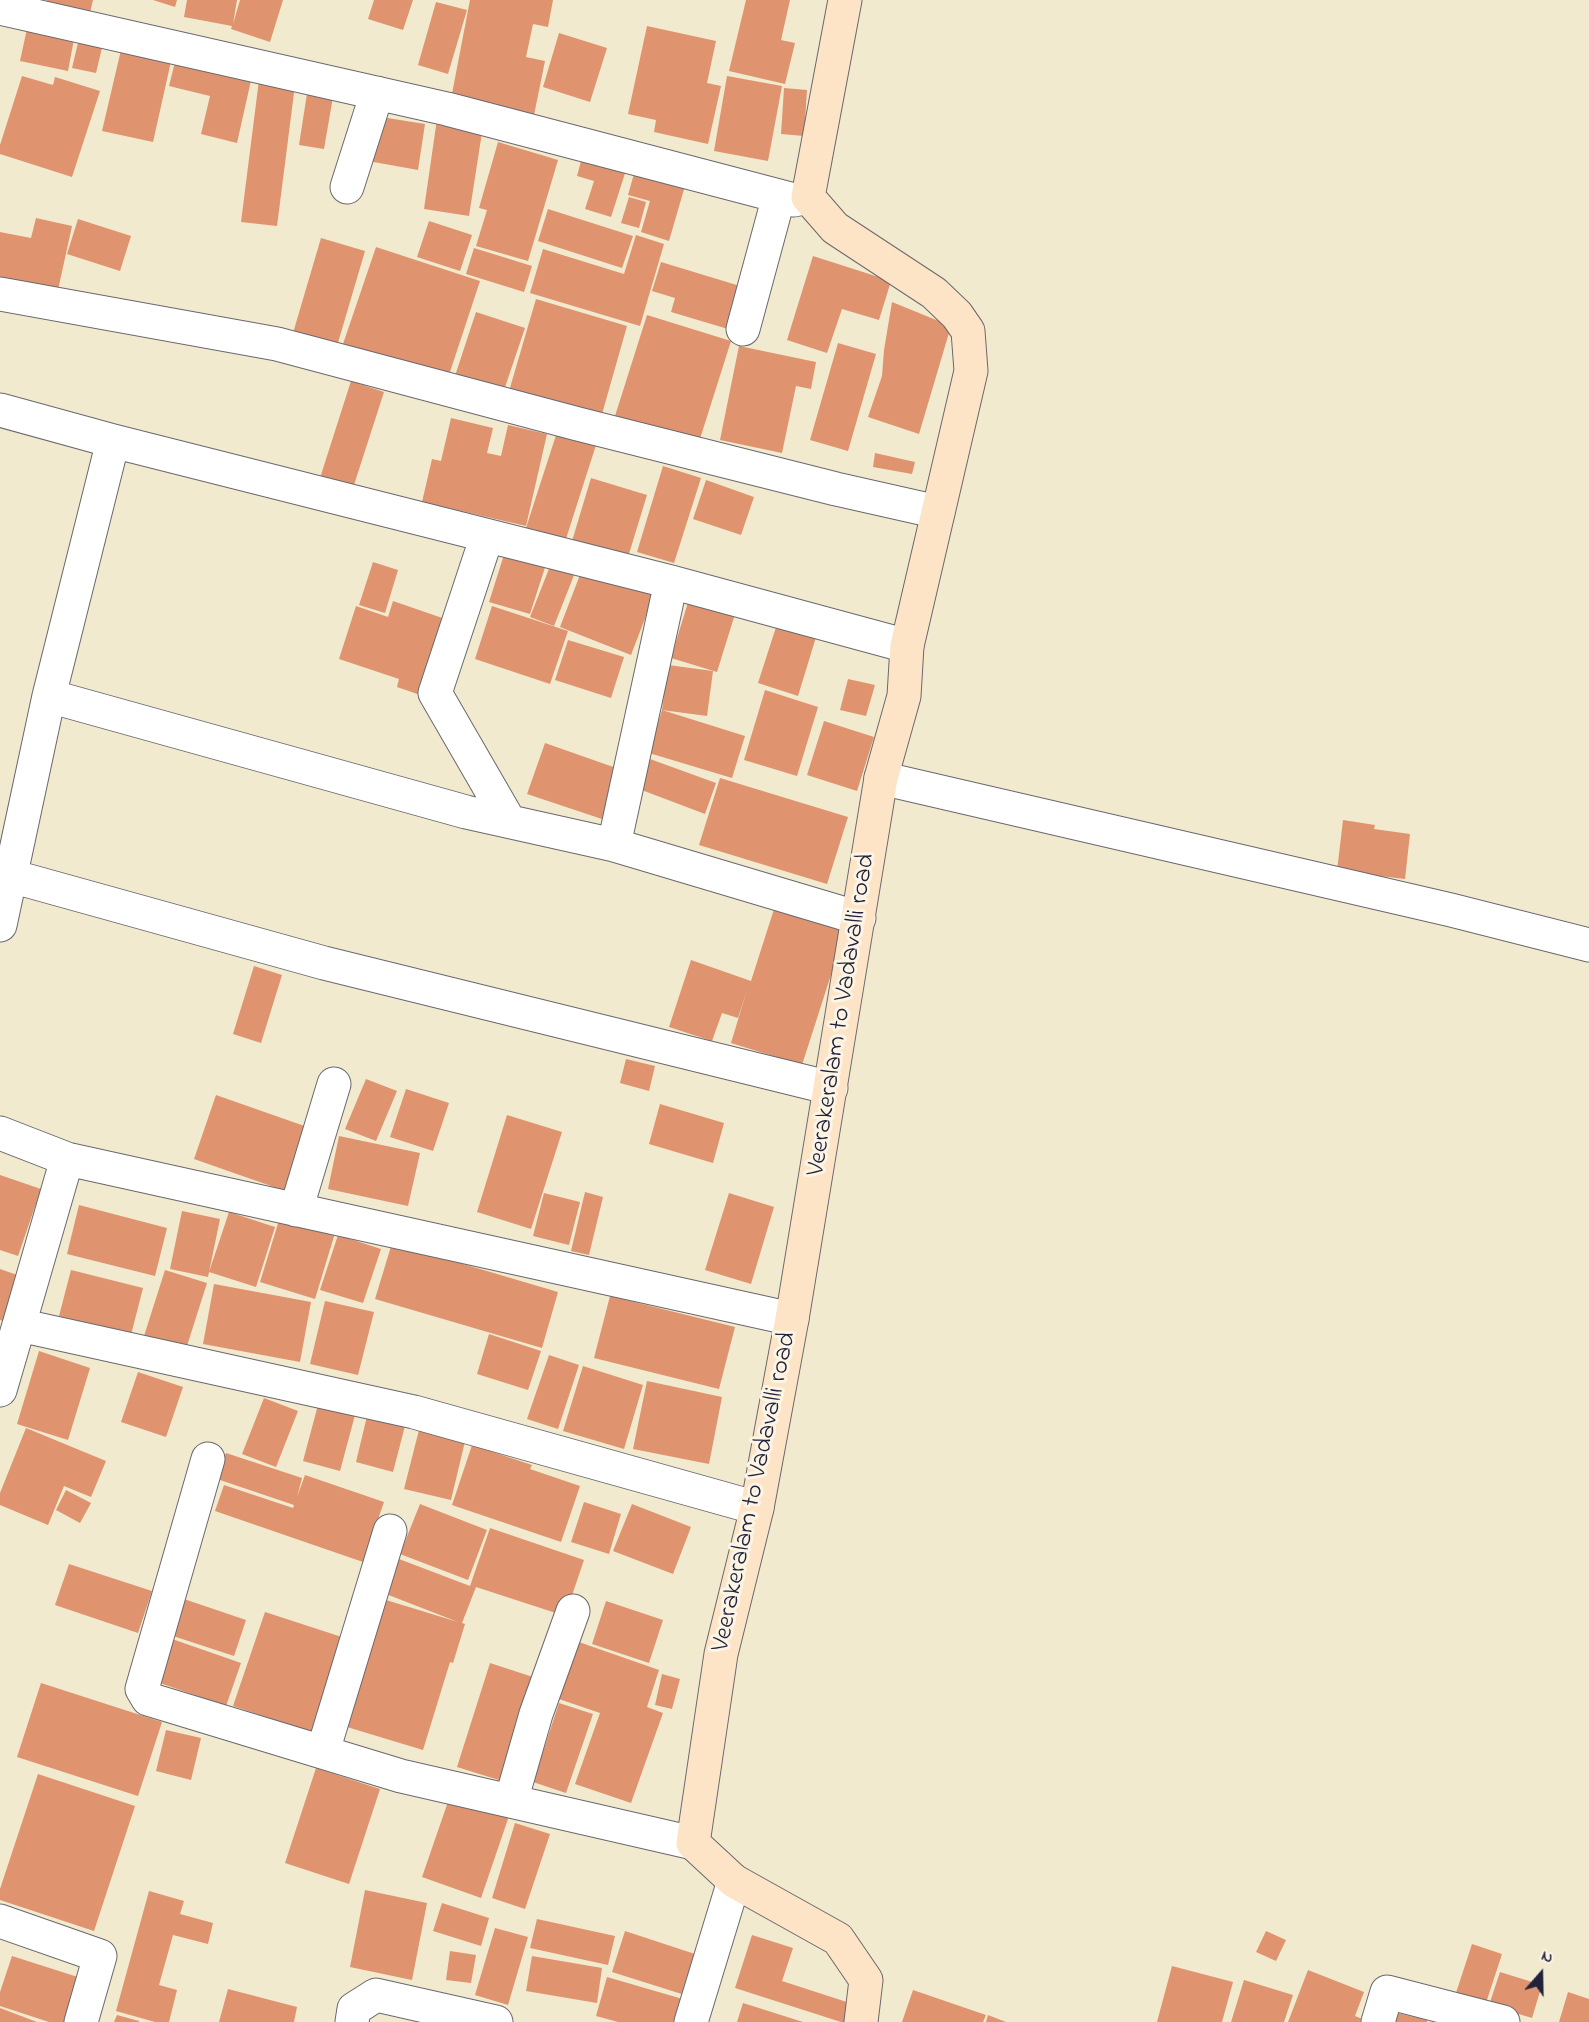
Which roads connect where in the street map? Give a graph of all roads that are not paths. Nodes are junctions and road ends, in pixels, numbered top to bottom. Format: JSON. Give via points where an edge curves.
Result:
{"nodes":[{"id":1,"x":845,"y":0,"type":"edge"},
{"id":2,"x":0,"y":8,"type":"edge"},
{"id":3,"x":377,"y":93,"type":"junction"},
{"id":4,"x":347,"y":188,"type":"dead end"},
{"id":5,"x":793,"y":197,"type":"junction"},
{"id":6,"x":0,"y":294,"type":"edge"},
{"id":7,"x":742,"y":329,"type":"dead end"},
{"id":8,"x":0,"y":410,"type":"edge"},
{"id":9,"x":112,"y":441,"type":"junction"},
{"id":10,"x":938,"y":512,"type":"junction"},
{"id":11,"x":487,"y":536,"type":"junction"},
{"id":12,"x":671,"y":582,"type":"junction"},
{"id":13,"x":907,"y":646,"type":"junction"},
{"id":14,"x":50,"y":696,"type":"junction"},
{"id":15,"x":881,"y":778,"type":"junction"},
{"id":16,"x":508,"y":821,"type":"junction"},
{"id":17,"x":614,"y":845,"type":"junction"},
{"id":18,"x":10,"y":876,"type":"junction"},
{"id":19,"x":859,"y":918,"type":"junction"},
{"id":20,"x":0,"y":925,"type":"edge"},
{"id":21,"x":1589,"y":945,"type":"edge"},
{"id":22,"x":334,"y":1084,"type":"dead end"},
{"id":23,"x":831,"y":1088,"type":"junction"},
{"id":24,"x":0,"y":1132,"type":"edge"},
{"id":25,"x":66,"y":1159,"type":"junction"},
{"id":26,"x":296,"y":1210,"type":"junction"},
{"id":27,"x":792,"y":1319,"type":"junction"},
{"id":28,"x":19,"y":1325,"type":"junction"},
{"id":29,"x":0,"y":1390,"type":"edge"},
{"id":30,"x":208,"y":1459,"type":"dead end"},
{"id":31,"x":757,"y":1508,"type":"junction"},
{"id":32,"x":390,"y":1532,"type":"dead end"},
{"id":33,"x":573,"y":1611,"type":"dead end"},
{"id":34,"x":324,"y":1751,"type":"junction"},
{"id":35,"x":511,"y":1801,"type":"junction"},
{"id":36,"x":693,"y":1843,"type":"junction"},
{"id":37,"x":734,"y":1881,"type":"junction"},
{"id":38,"x":0,"y":1921,"type":"edge"},
{"id":39,"x":81,"y":2022,"type":"edge"},
{"id":40,"x":352,"y":2022,"type":"edge"},
{"id":41,"x":496,"y":2022,"type":"edge"},
{"id":42,"x":691,"y":2022,"type":"edge"},
{"id":43,"x":861,"y":2022,"type":"edge"},
{"id":44,"x":1378,"y":2022,"type":"edge"},
{"id":45,"x":1503,"y":2022,"type":"edge"}],
"edges":[{"from":1,"to":5,"type":"street"},
{"from":2,"to":3,"type":"street"},
{"from":3,"to":4,"type":"street"},
{"from":3,"to":5,"type":"street"},
{"from":5,"to":7,"type":"street"},
{"from":5,"to":10,"type":"street","name":"Veerakeralam to Vadavalli road","via":[[934,293],[968,331],[971,371]]},
{"from":6,"to":10,"type":"street","via":[[277,345],[601,430]]},
{"from":8,"to":9,"type":"street"},
{"from":9,"to":11,"type":"street"},
{"from":9,"to":14,"type":"street"},
{"from":10,"to":13,"type":"street","name":"Veerakeralam to Vadavalli road"},
{"from":11,"to":12,"type":"street"},
{"from":11,"to":16,"type":"street","via":[[435,693]]},
{"from":12,"to":13,"type":"street"},
{"from":12,"to":17,"type":"street"},
{"from":13,"to":15,"type":"street","name":"Veerakeralam to Vadavalli road","via":[[904,696]]},
{"from":14,"to":16,"type":"street"},
{"from":14,"to":18,"type":"street"},
{"from":15,"to":19,"type":"street","name":"Veerakeralam to Vadavalli road"},
{"from":15,"to":21,"type":"street"},
{"from":16,"to":17,"type":"street"},
{"from":17,"to":19,"type":"street"},
{"from":18,"to":20,"type":"street"},
{"from":18,"to":23,"type":"street","via":[[324,963]]},
{"from":19,"to":23,"type":"street","name":"Veerakeralam to Vadavalli road"},
{"from":22,"to":26,"type":"street"},
{"from":23,"to":27,"type":"street","name":"Veerakeralam to Vadavalli road"},
{"from":24,"to":25,"type":"street"},
{"from":25,"to":26,"type":"street"},
{"from":25,"to":28,"type":"street"},
{"from":26,"to":27,"type":"street"},
{"from":27,"to":31,"type":"street","name":"Veerakeralam to Vadavalli road"},
{"from":28,"to":29,"type":"street"},
{"from":28,"to":31,"type":"street","via":[[414,1412]]},
{"from":30,"to":34,"type":"street","via":[[142,1689],[148,1699]]},
{"from":31,"to":36,"type":"street","name":"Veerakeralam to Vadavalli road","via":[[721,1654]]},
{"from":32,"to":34,"type":"street"},
{"from":33,"to":35,"type":"street","via":[[536,1714]]},
{"from":34,"to":35,"type":"street","via":[[401,1776]]},
{"from":35,"to":36,"type":"street"},
{"from":36,"to":37,"type":"street"},
{"from":37,"to":42,"type":"street"},
{"from":37,"to":43,"type":"street","via":[[838,1939],[866,1980]]},
{"from":38,"to":39,"type":"street","via":[[100,1956]]},
{"from":40,"to":41,"type":"street","via":[[354,2009],[376,1995]]},
{"from":44,"to":45,"type":"street","via":[[1387,1992]]}]}
